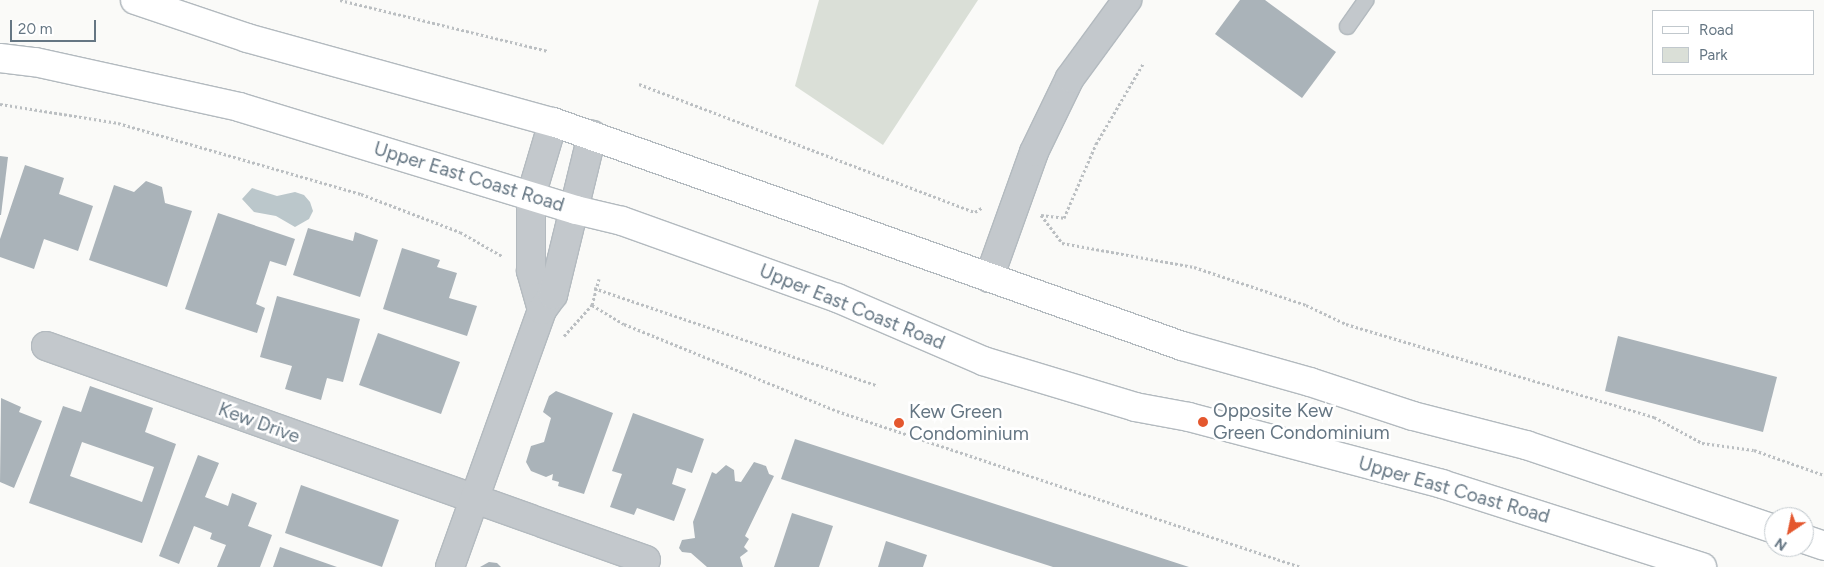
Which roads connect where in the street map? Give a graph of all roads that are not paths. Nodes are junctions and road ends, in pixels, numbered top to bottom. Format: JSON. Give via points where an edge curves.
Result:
{"nodes":[{"id":1,"x":135,"y":0,"type":"edge"},
{"id":2,"x":1127,"y":0,"type":"edge"},
{"id":3,"x":1365,"y":0,"type":"edge"},
{"id":4,"x":1347,"y":26,"type":"dead end"},
{"id":5,"x":0,"y":58,"type":"edge"},
{"id":6,"x":553,"y":122,"type":"junction"},
{"id":7,"x":592,"y":135,"type":"junction"},
{"id":8,"x":531,"y":196,"type":"junction"},
{"id":9,"x":576,"y":210,"type":"junction"},
{"id":10,"x":989,"y":278,"type":"junction"},
{"id":11,"x":542,"y":310,"type":"junction"},
{"id":12,"x":46,"y":346,"type":"dead end"},
{"id":13,"x":473,"y":499,"type":"junction"},
{"id":14,"x":1764,"y":526,"type":"edge"},
{"id":15,"x":646,"y":560,"type":"dead end"},
{"id":16,"x":450,"y":567,"type":"edge"},
{"id":17,"x":1702,"y":567,"type":"edge"}],
"edges":[{"from":1,"to":6,"type":"main road","via":[[247,38]]},
{"from":2,"to":10,"type":"street","via":[[1070,78],[1034,152]]},
{"from":3,"to":4,"type":"lane"},
{"from":5,"to":8,"type":"main road","name":"Upper East Coast Road","via":[[35,62],[239,107]]},
{"from":6,"to":7,"type":"main road"},
{"from":6,"to":8,"type":"street"},
{"from":7,"to":9,"type":"street"},
{"from":7,"to":10,"type":"main road"},
{"from":8,"to":9,"type":"main road","name":"Upper East Coast Road"},
{"from":8,"to":11,"type":"street","via":[[530,271]]},
{"from":9,"to":11,"type":"street","via":[[553,295]]},
{"from":9,"to":17,"type":"main road","name":"Upper East Coast Road","via":[[622,221],[828,295],[983,360],[1135,407],[1442,484]]},
{"from":10,"to":14,"type":"main road","via":[[1182,346],[1310,382],[1413,416],[1526,445]]},
{"from":11,"to":13,"type":"street"},
{"from":12,"to":13,"type":"street","name":"Kew Drive"},
{"from":13,"to":15,"type":"street","name":"Kew Drive"},
{"from":13,"to":16,"type":"street"}]}
